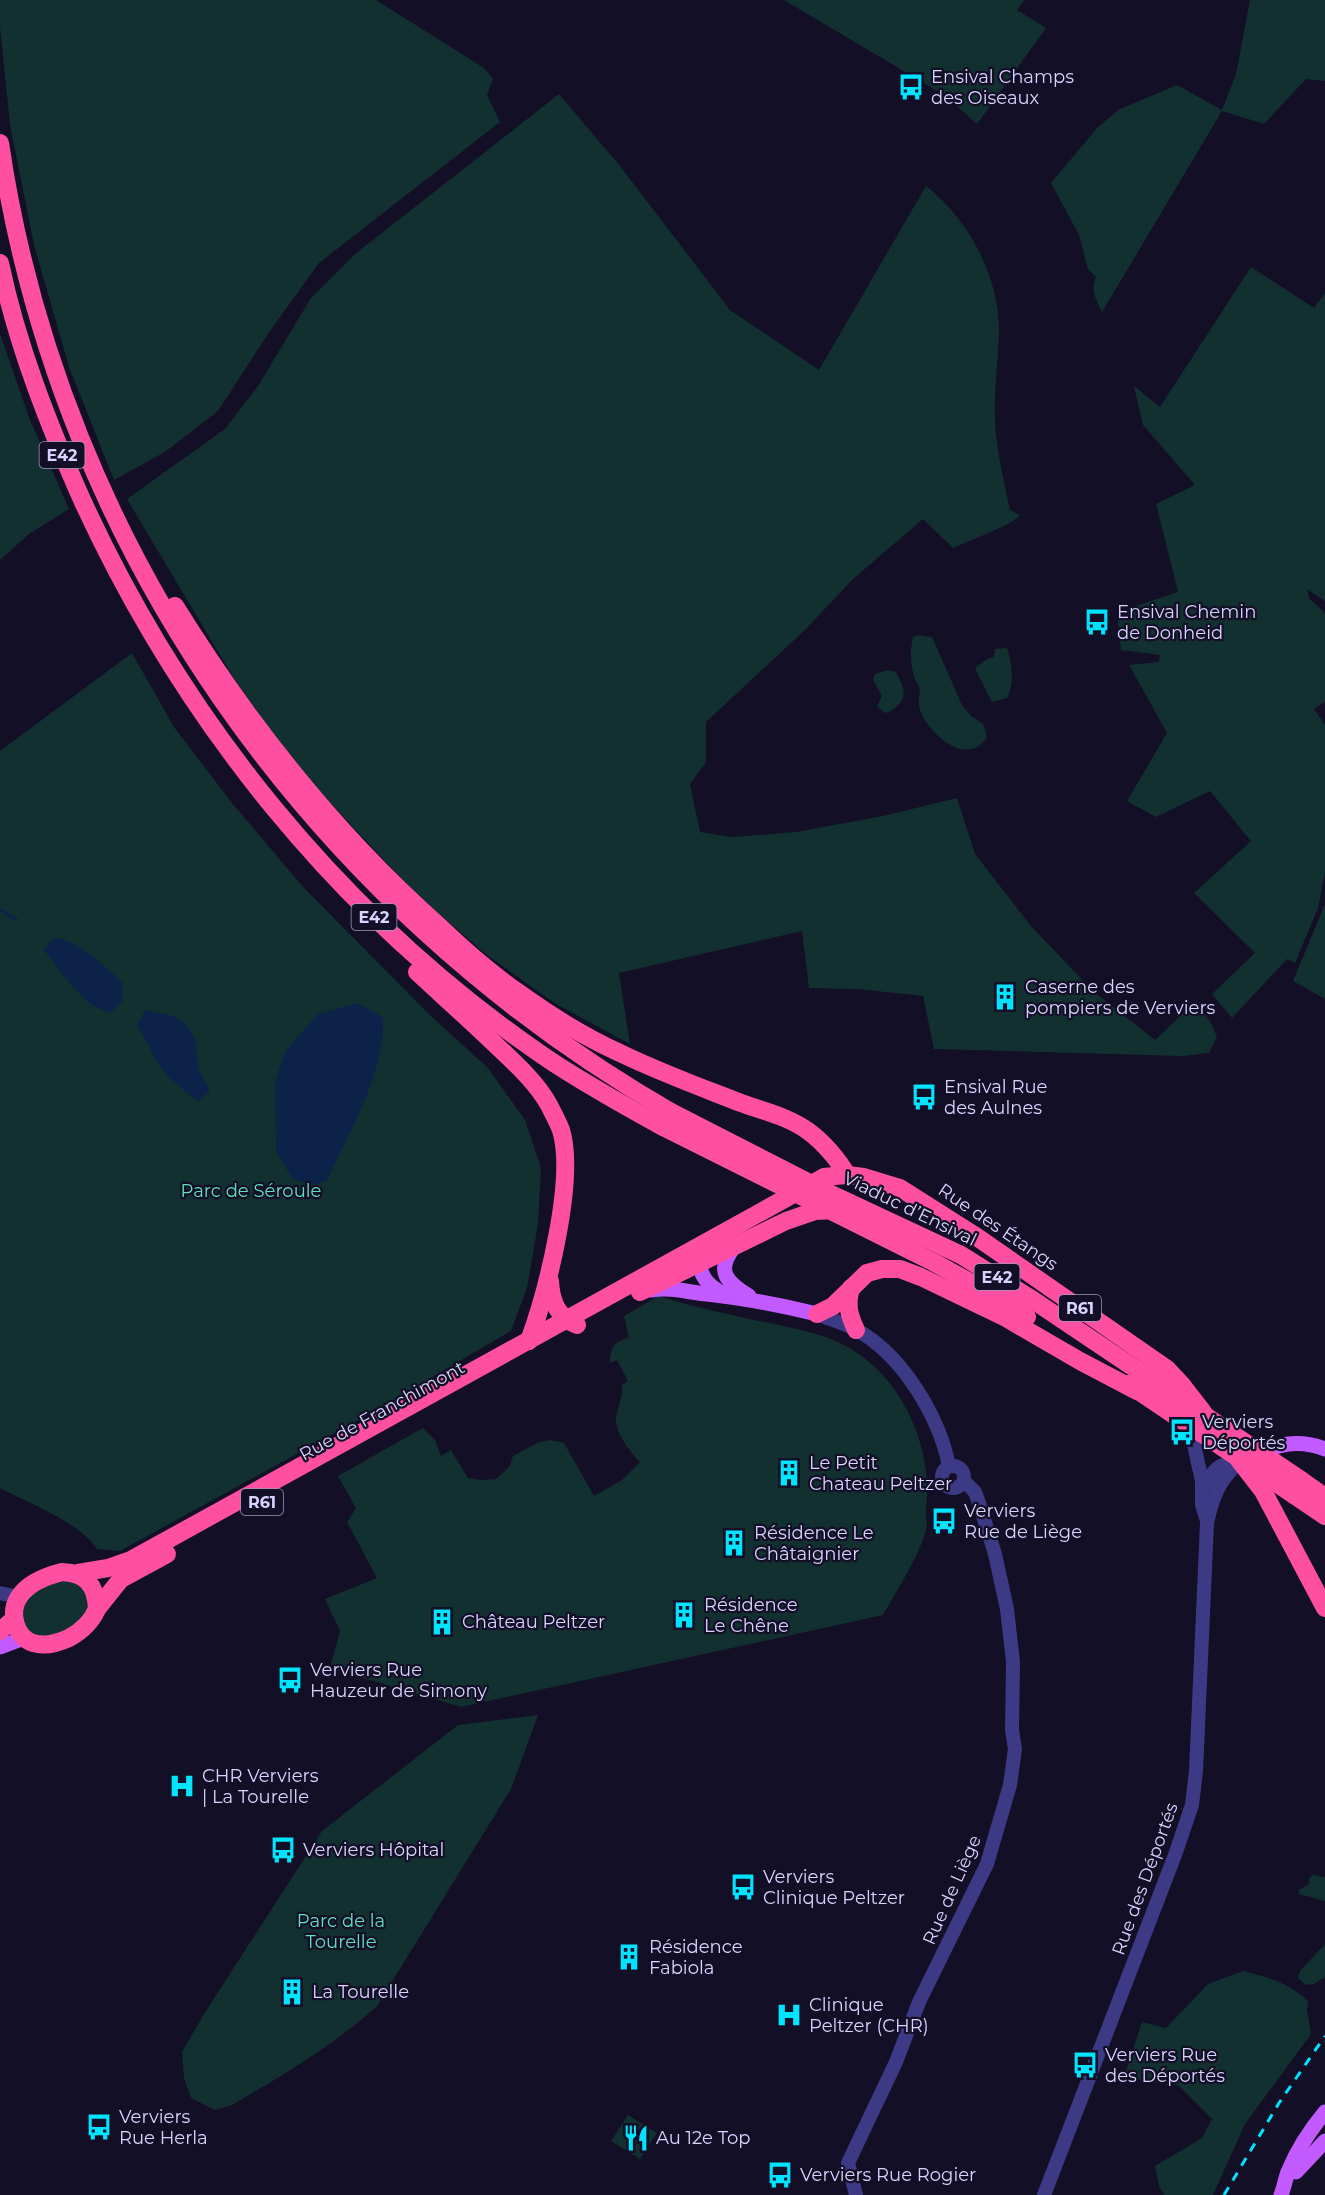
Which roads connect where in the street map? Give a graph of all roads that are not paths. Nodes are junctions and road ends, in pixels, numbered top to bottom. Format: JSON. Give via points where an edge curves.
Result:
{"nodes":[{"id":1,"x":0,"y":142,"type":"edge"},
{"id":2,"x":0,"y":263,"type":"edge"},
{"id":3,"x":110,"y":507,"type":"junction"},
{"id":4,"x":152,"y":637,"type":"junction"},
{"id":5,"x":667,"y":1119,"type":"junction"},
{"id":6,"x":816,"y":1138,"type":"junction"},
{"id":7,"x":846,"y":1174,"type":"junction"},
{"id":8,"x":824,"y":1177,"type":"junction"},
{"id":9,"x":786,"y":1221,"type":"junction"},
{"id":10,"x":711,"y":1240,"type":"junction"},
{"id":11,"x":734,"y":1246,"type":"junction"},
{"id":12,"x":677,"y":1258,"type":"joint"},
{"id":13,"x":699,"y":1265,"type":"junction"},
{"id":14,"x":550,"y":1270,"type":"junction"},
{"id":15,"x":851,"y":1288,"type":"junction"},
{"id":16,"x":644,"y":1291,"type":"junction"},
{"id":17,"x":725,"y":1295,"type":"junction"},
{"id":18,"x":757,"y":1300,"type":"junction"},
{"id":19,"x":817,"y":1314,"type":"junction"},
{"id":20,"x":573,"y":1323,"type":"junction"},
{"id":21,"x":856,"y":1330,"type":"junction"},
{"id":22,"x":529,"y":1341,"type":"junction"},
{"id":23,"x":1137,"y":1391,"type":"junction"},
{"id":24,"x":1186,"y":1408,"type":"junction"},
{"id":25,"x":1325,"y":1449,"type":"edge"},
{"id":26,"x":1240,"y":1461,"type":"junction"},
{"id":27,"x":1220,"y":1484,"type":"junction"},
{"id":28,"x":1260,"y":1487,"type":"junction"},
{"id":29,"x":1297,"y":1488,"type":"junction"},
{"id":30,"x":1202,"y":1489,"type":"junction"},
{"id":31,"x":1325,"y":1497,"type":"edge"},
{"id":32,"x":1325,"y":1516,"type":"edge"},
{"id":33,"x":1208,"y":1523,"type":"junction"},
{"id":34,"x":78,"y":1573,"type":"junction"},
{"id":35,"x":0,"y":1593,"type":"edge"},
{"id":36,"x":19,"y":1597,"type":"junction"},
{"id":37,"x":1325,"y":1608,"type":"edge"},
{"id":38,"x":97,"y":1609,"type":"junction"},
{"id":39,"x":14,"y":1618,"type":"junction"},
{"id":40,"x":0,"y":1631,"type":"edge"},
{"id":41,"x":24,"y":1638,"type":"junction"},
{"id":42,"x":0,"y":1647,"type":"edge"},
{"id":43,"x":1325,"y":2112,"type":"edge"},
{"id":44,"x":1325,"y":2129,"type":"edge"},
{"id":45,"x":1325,"y":2141,"type":"edge"},
{"id":46,"x":1296,"y":2172,"type":"junction"},
{"id":47,"x":1282,"y":2193,"type":"edge"},
{"id":48,"x":856,"y":2195,"type":"edge"},
{"id":49,"x":1044,"y":2195,"type":"edge"}],
"edges":[{"from":1,"to":3,"type":"highway","number":"E42","via":[[24,265],[51,356]]},
{"from":2,"to":4,"type":"highway","number":"E42","via":[[29,364],[64,461],[107,554]]},
{"from":3,"to":5,"type":"highway","number":"E42","via":[[196,664],[263,757],[346,856],[439,944],[523,1013]]},
{"from":3,"to":6,"type":"highway","via":[[282,762],[363,855],[440,928],[492,973],[569,1026],[617,1053],[797,1124]]},
{"from":4,"to":5,"type":"highway","number":"E42","via":[[252,782],[312,853],[419,959],[540,1054],[607,1096]]},
{"from":4,"to":14,"type":"highway","via":[[177,693],[256,804],[337,895],[521,1069],[548,1103],[561,1130],[565,1156],[565,1184]]},
{"from":5,"to":23,"type":"highway","name":"Viaduc d’Ensival","number":"E42","bridge":true,"via":[[988,1292]]},
{"from":5,"to":29,"type":"highway","name":"Viaduc d’Ensival","number":"E42","bridge":true,"via":[[961,1255],[1034,1300]]},
{"from":6,"to":7,"type":"highway"},
{"from":6,"to":8,"type":"highway"},
{"from":7,"to":8,"type":"highway","name":"Rue des Étangs","number":"R61"},
{"from":7,"to":26,"type":"highway","name":"Rue des Étangs","number":"R61","via":[[884,1182],[915,1197],[1167,1369]]},
{"from":8,"to":9,"type":"highway","via":[[819,1195],[800,1204]]},
{"from":8,"to":10,"type":"highway","name":"Rue des Étangs","number":"R61"},
{"from":9,"to":11,"type":"highway","number":"R61"},
{"from":9,"to":24,"type":"highway","number":"R61","via":[[829,1209],[848,1211],[899,1231],[966,1263]]},
{"from":10,"to":12,"type":"highway","name":"Rue des Étangs","number":"R61"},
{"from":10,"to":13,"type":"main road","via":[[698,1257]]},
{"from":11,"to":13,"type":"highway","number":"R61"},
{"from":11,"to":18,"type":"main road","via":[[725,1262],[726,1277],[733,1287]]},
{"from":12,"to":20,"type":"highway","name":"Rue de Franchimont","number":"R61"},
{"from":13,"to":16,"type":"highway","name":"Rue de Franchimont","number":"R61"},
{"from":13,"to":17,"type":"main road","via":[[706,1282]]},
{"from":14,"to":20,"type":"highway","via":[[553,1304]]},
{"from":14,"to":22,"type":"highway"},
{"from":15,"to":19,"type":"highway"},
{"from":15,"to":21,"type":"highway","via":[[848,1310]]},
{"from":15,"to":23,"type":"highway","via":[[875,1270],[892,1268],[911,1273],[1006,1318]]},
{"from":16,"to":17,"type":"main road","via":[[672,1288]]},
{"from":16,"to":20,"type":"highway","name":"Rue de Franchimont","number":"R61"},
{"from":17,"to":18,"type":"main road"},
{"from":18,"to":19,"type":"main road"},
{"from":19,"to":21,"type":"street"},
{"from":20,"to":22,"type":"highway","name":"Rue de Franchimont","number":"R61"},
{"from":20,"to":38,"type":"highway","name":"Rue de Franchimont","number":"R61","via":[[121,1579]]},
{"from":21,"to":48,"type":"street","name":"Rue de Liège","via":[[889,1355],[922,1399],[945,1447],[949,1466],[942,1473],[943,1483],[953,1488],[964,1480],[975,1492],[1007,1609],[1015,1749],[1010,1785],[987,1864],[919,2002],[896,2062],[848,2163]]},
{"from":22,"to":34,"type":"highway","name":"Rue de Franchimont","number":"R61","via":[[130,1560]]},
{"from":23,"to":29,"type":"highway","number":"E42","bridge":true},
{"from":24,"to":26,"type":"highway","number":"R61"},
{"from":24,"to":30,"type":"street","name":"Rue des Déportés"},
{"from":25,"to":26,"type":"main road","via":[[1298,1443],[1275,1445]]},
{"from":26,"to":27,"type":"street","name":"Rue des Déportés"},
{"from":26,"to":28,"type":"highway","number":"R61"},
{"from":26,"to":30,"type":"street","via":[[1221,1464]]},
{"from":27,"to":28,"type":"street","via":[[1234,1479]]},
{"from":27,"to":33,"type":"street","name":"Rue des Déportés"},
{"from":28,"to":37,"type":"highway","number":"R61"},
{"from":29,"to":31,"type":"highway","number":"E42"},
{"from":29,"to":32,"type":"highway","number":"E42"},
{"from":30,"to":33,"type":"street","name":"Rue des Déportés"},
{"from":33,"to":49,"type":"street","name":"Rue des Déportés","via":[[1192,1805]]},
{"from":34,"to":36,"type":"highway","number":"R61","via":[[49,1575]]},
{"from":34,"to":38,"type":"highway","via":[[92,1588]]},
{"from":35,"to":36,"type":"street"},
{"from":36,"to":39,"type":"highway"},
{"from":38,"to":41,"type":"highway","number":"R61","via":[[84,1629],[65,1640],[44,1645]]},
{"from":39,"to":40,"type":"highway"},
{"from":39,"to":41,"type":"highway"},
{"from":41,"to":42,"type":"main road"},
{"from":43,"to":47,"type":"main road","via":[[1308,2133]]},
{"from":44,"to":46,"type":"main road"},
{"from":45,"to":46,"type":"main road"},
{"from":46,"to":47,"type":"main road"}]}
